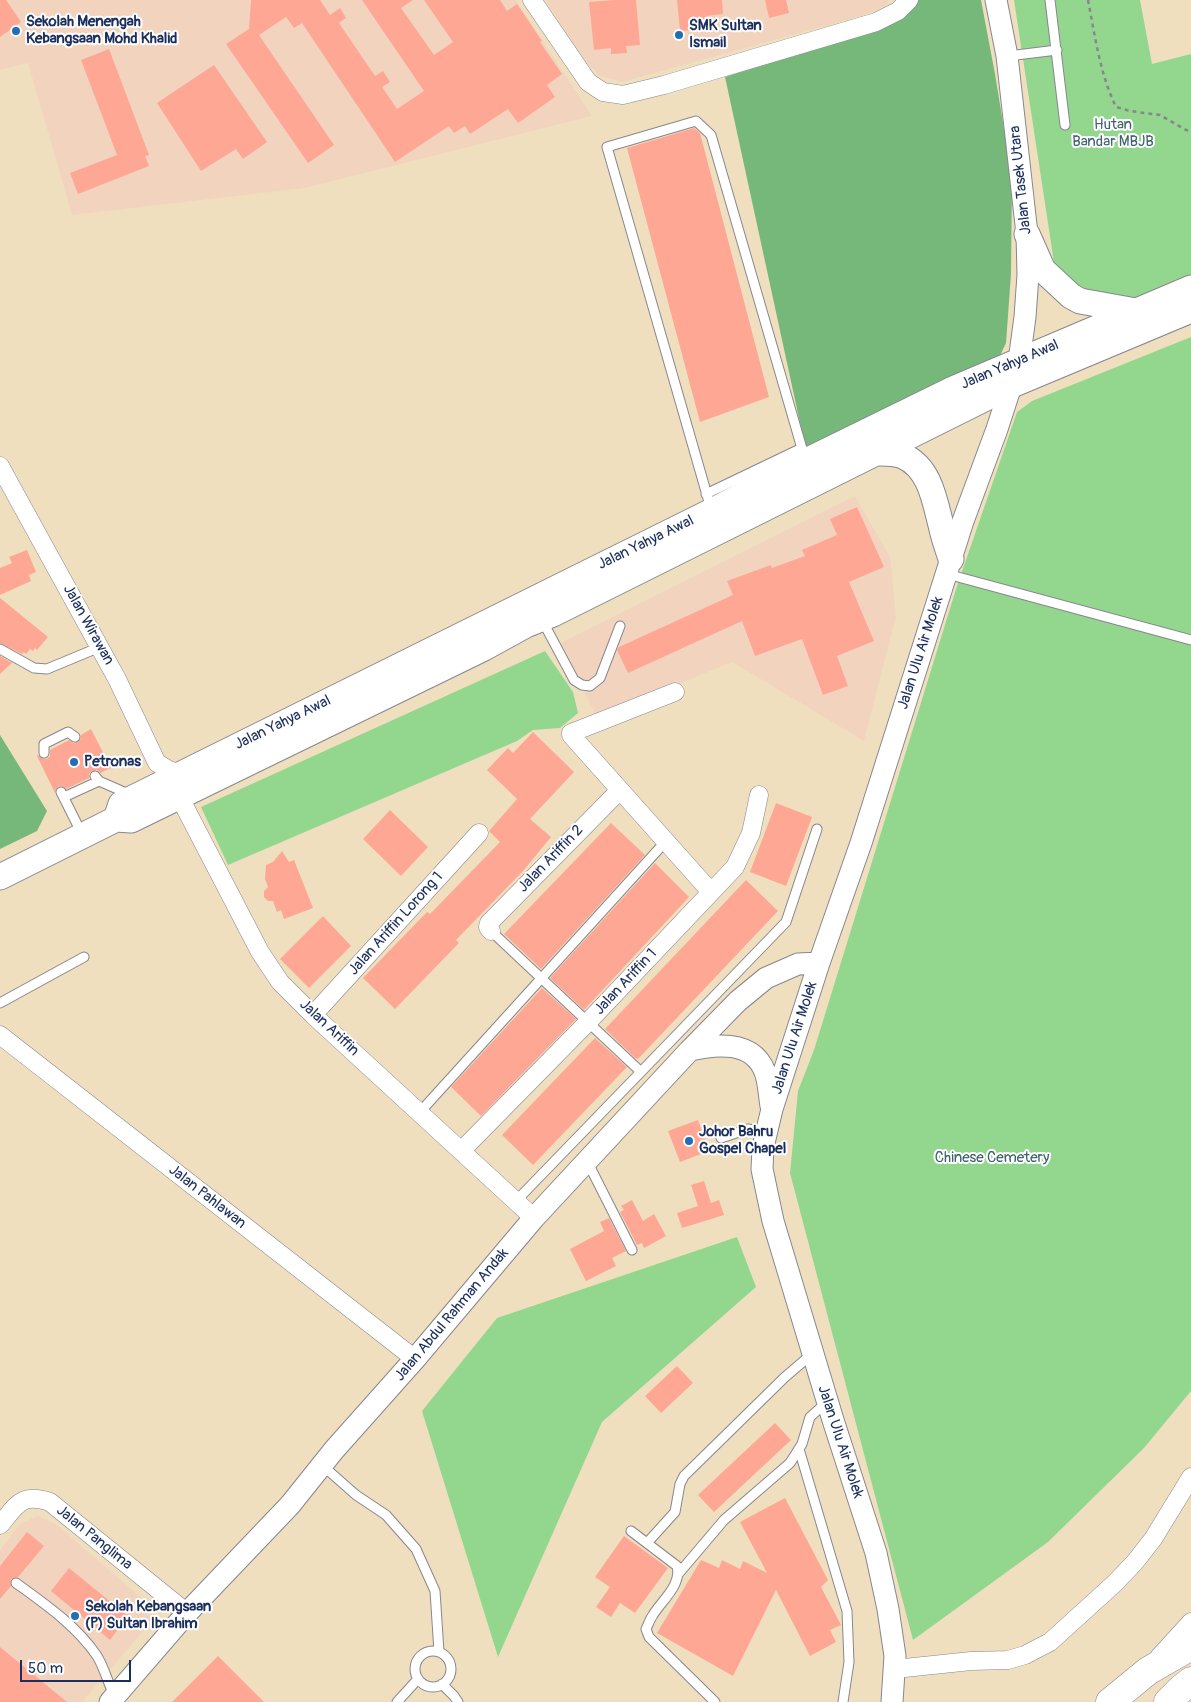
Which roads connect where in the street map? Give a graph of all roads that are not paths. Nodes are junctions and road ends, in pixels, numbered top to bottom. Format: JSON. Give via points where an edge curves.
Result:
{"nodes":[{"id":1,"x":532,"y":0,"type":"edge"},
{"id":2,"x":909,"y":0,"type":"edge"},
{"id":3,"x":996,"y":0,"type":"edge"},
{"id":4,"x":1050,"y":0,"type":"edge"},
{"id":5,"x":1057,"y":50,"type":"junction"},
{"id":6,"x":1007,"y":56,"type":"junction"},
{"id":7,"x":1065,"y":125,"type":"dead end"},
{"id":8,"x":1028,"y":234,"type":"junction"},
{"id":9,"x":1191,"y":288,"type":"edge"},
{"id":10,"x":1191,"y":310,"type":"edge"},
{"id":11,"x":1136,"y":311,"type":"junction"},
{"id":12,"x":1019,"y":361,"type":"junction"},
{"id":13,"x":1012,"y":385,"type":"junction"},
{"id":14,"x":802,"y":450,"type":"junction"},
{"id":15,"x":872,"y":453,"type":"junction"},
{"id":16,"x":1,"y":470,"type":"edge"},
{"id":17,"x":707,"y":497,"type":"junction"},
{"id":18,"x":949,"y":566,"type":"junction"},
{"id":19,"x":542,"y":618,"type":"junction"},
{"id":20,"x":620,"y":626,"type":"dead end"},
{"id":21,"x":1191,"y":640,"type":"edge"},
{"id":22,"x":100,"y":647,"type":"junction"},
{"id":23,"x":0,"y":648,"type":"edge"},
{"id":24,"x":675,"y":692,"type":"dead end"},
{"id":25,"x":75,"y":737,"type":"dead end"},
{"id":26,"x":44,"y":753,"type":"dead end"},
{"id":27,"x":157,"y":763,"type":"junction"},
{"id":28,"x":180,"y":785,"type":"junction"},
{"id":29,"x":620,"y":790,"type":"junction"},
{"id":30,"x":140,"y":794,"type":"junction"},
{"id":31,"x":758,"y":795,"type":"dead end"},
{"id":32,"x":116,"y":818,"type":"junction"},
{"id":33,"x":817,"y":830,"type":"dead end"},
{"id":34,"x":479,"y":833,"type":"dead end"},
{"id":35,"x":82,"y":834,"type":"junction"},
{"id":36,"x":666,"y":841,"type":"junction"},
{"id":37,"x":0,"y":877,"type":"edge"},
{"id":38,"x":711,"y":892,"type":"junction"},
{"id":39,"x":491,"y":931,"type":"joint"},
{"id":40,"x":84,"y":957,"type":"dead end"},
{"id":41,"x":819,"y":963,"type":"junction"},
{"id":42,"x":541,"y":978,"type":"junction"},
{"id":43,"x":0,"y":1003,"type":"edge"},
{"id":44,"x":313,"y":1015,"type":"junction"},
{"id":45,"x":588,"y":1022,"type":"junction"},
{"id":46,"x":0,"y":1035,"type":"edge"},
{"id":47,"x":690,"y":1050,"type":"junction"},
{"id":48,"x":640,"y":1071,"type":"junction"},
{"id":49,"x":772,"y":1109,"type":"junction"},
{"id":50,"x":420,"y":1112,"type":"junction"},
{"id":51,"x":767,"y":1132,"type":"junction"},
{"id":52,"x":721,"y":1138,"type":"dead end"},
{"id":53,"x":462,"y":1150,"type":"junction"},
{"id":54,"x":587,"y":1161,"type":"junction"},
{"id":55,"x":516,"y":1201,"type":"junction"},
{"id":56,"x":534,"y":1218,"type":"junction"},
{"id":57,"x":632,"y":1250,"type":"dead end"},
{"id":58,"x":813,"y":1353,"type":"junction"},
{"id":59,"x":415,"y":1359,"type":"junction"},
{"id":60,"x":827,"y":1402,"type":"junction"},
{"id":61,"x":799,"y":1449,"type":"junction"},
{"id":62,"x":322,"y":1466,"type":"junction"},
{"id":63,"x":1191,"y":1477,"type":"edge"},
{"id":64,"x":0,"y":1526,"type":"edge"},
{"id":65,"x":631,"y":1531,"type":"dead end"},
{"id":66,"x":647,"y":1543,"type":"junction"},
{"id":67,"x":679,"y":1574,"type":"junction"},
{"id":68,"x":16,"y":1583,"type":"dead end"},
{"id":69,"x":187,"y":1614,"type":"junction"},
{"id":70,"x":1191,"y":1622,"type":"edge"},
{"id":71,"x":1191,"y":1646,"type":"edge"},
{"id":72,"x":439,"y":1652,"type":"junction"},
{"id":73,"x":895,"y":1669,"type":"junction"},
{"id":74,"x":1148,"y":1671,"type":"junction"},
{"id":75,"x":418,"y":1679,"type":"junction"},
{"id":76,"x":1191,"y":1681,"type":"edge"},
{"id":77,"x":442,"y":1684,"type":"junction"},
{"id":78,"x":112,"y":1700,"type":"edge"},
{"id":79,"x":397,"y":1702,"type":"edge"},
{"id":80,"x":458,"y":1702,"type":"edge"},
{"id":81,"x":715,"y":1702,"type":"edge"},
{"id":82,"x":842,"y":1702,"type":"edge"},
{"id":83,"x":892,"y":1702,"type":"edge"},
{"id":84,"x":1110,"y":1702,"type":"edge"},
{"id":85,"x":1168,"y":1702,"type":"edge"}],
"edges":[{"from":1,"to":2,"type":"street","via":[[588,82],[603,92],[623,95],[876,22],[898,11]]},
{"from":3,"to":6,"type":"street","name":"Jalan Tasek Utara"},
{"from":4,"to":5,"type":"lane"},
{"from":5,"to":6,"type":"lane"},
{"from":5,"to":7,"type":"lane"},
{"from":6,"to":8,"type":"street","name":"Jalan Tasek Utara"},
{"from":8,"to":11,"type":"main road","via":[[1043,270],[1070,296],[1080,301]]},
{"from":8,"to":12,"type":"street","name":"Jalan Tasek Utara","via":[[1028,276]]},
{"from":9,"to":11,"type":"main road","name":"Jalan Yahya Awal"},
{"from":10,"to":13,"type":"main road","name":"Jalan Yahya Awal"},
{"from":11,"to":12,"type":"main road","name":"Jalan Yahya Awal"},
{"from":12,"to":13,"type":"street","name":"Jalan Tasek Utara"},
{"from":12,"to":14,"type":"main road","name":"Jalan Yahya Awal"},
{"from":13,"to":15,"type":"main road","name":"Jalan Yahya Awal"},
{"from":13,"to":18,"type":"street","name":"Jalan Ulu Air Molek"},
{"from":14,"to":17,"type":"main road","name":"Jalan Yahya Awal"},
{"from":14,"to":17,"type":"lane","via":[[711,135],[696,121],[607,147]]},
{"from":15,"to":18,"type":"main road","via":[[902,456],[913,462],[922,473],[930,485]]},
{"from":15,"to":19,"type":"main road","name":"Jalan Yahya Awal"},
{"from":16,"to":22,"type":"street","name":"Jalan Wirawan"},
{"from":17,"to":28,"type":"main road","name":"Jalan Yahya Awal"},
{"from":18,"to":21,"type":"lane"},
{"from":18,"to":41,"type":"street","name":"Jalan Ulu Air Molek","via":[[861,843]]},
{"from":19,"to":20,"type":"lane","via":[[574,680],[582,686],[590,686],[600,678]]},
{"from":19,"to":28,"type":"main road","name":"Jalan Yahya Awal"},
{"from":22,"to":23,"type":"lane","via":[[47,669],[34,668]]},
{"from":22,"to":27,"type":"street","name":"Jalan Wirawan"},
{"from":24,"to":29,"type":"street","via":[[571,733]]},
{"from":25,"to":26,"type":"lane","via":[[68,732],[44,744]]},
{"from":27,"to":28,"type":"street","via":[[169,770]]},
{"from":27,"to":30,"type":"street","via":[[153,776]]},
{"from":28,"to":30,"type":"main road","name":"Jalan Yahya Awal"},
{"from":28,"to":32,"type":"main road","name":"Jalan Yahya Awal","via":[[131,820]]},
{"from":28,"to":44,"type":"street","name":"Jalan Ariffin","via":[[260,952],[280,982]]},
{"from":29,"to":36,"type":"street"},
{"from":29,"to":39,"type":"street","name":"Jalan Ariffin 2","via":[[489,923]]},
{"from":30,"to":32,"type":"main road","name":"Jalan Yahya Awal","via":[[121,804]]},
{"from":30,"to":35,"type":"lane","via":[[97,778],[63,795]]},
{"from":31,"to":38,"type":"street","name":"Jalan Ariffin 1","via":[[751,833],[735,867]]},
{"from":32,"to":35,"type":"main road","name":"Jalan Yahya Awal"},
{"from":33,"to":48,"type":"lane","via":[[786,922]]},
{"from":34,"to":44,"type":"street","name":"Jalan Ariffin Lorong 1"},
{"from":35,"to":37,"type":"main road","name":"Jalan Yahya Awal"},
{"from":36,"to":38,"type":"street"},
{"from":36,"to":42,"type":"lane"},
{"from":38,"to":45,"type":"street","name":"Jalan Ariffin 1"},
{"from":39,"to":42,"type":"lane"},
{"from":40,"to":43,"type":"lane"},
{"from":41,"to":47,"type":"street","name":"Jalan Abdul Rahman Andak","via":[[798,964],[766,978],[738,1001]]},
{"from":41,"to":49,"type":"street","name":"Jalan Ulu Air Molek"},
{"from":42,"to":45,"type":"lane"},
{"from":42,"to":50,"type":"lane"},
{"from":44,"to":50,"type":"street","name":"Jalan Ariffin"},
{"from":45,"to":48,"type":"lane"},
{"from":45,"to":53,"type":"street","name":"Jalan Ariffin 1"},
{"from":46,"to":59,"type":"street","name":"Jalan Pahlawan"},
{"from":47,"to":49,"type":"street","via":[[726,1045],[758,1058],[765,1072]]},
{"from":47,"to":54,"type":"street","name":"Jalan Abdul Rahman Andak"},
{"from":48,"to":55,"type":"lane"},
{"from":49,"to":51,"type":"street","name":"Jalan Ulu Air Molek"},
{"from":50,"to":53,"type":"street","name":"Jalan Ariffin"},
{"from":51,"to":52,"type":"lane","via":[[748,1128]]},
{"from":51,"to":58,"type":"street","name":"Jalan Ulu Air Molek","via":[[762,1169],[773,1221]]},
{"from":53,"to":55,"type":"street","name":"Jalan Ariffin"},
{"from":54,"to":56,"type":"street","name":"Jalan Abdul Rahman Andak"},
{"from":54,"to":57,"type":"lane"},
{"from":55,"to":56,"type":"street","name":"Jalan Ariffin"},
{"from":56,"to":59,"type":"street","name":"Jalan Abdul Rahman Andak"},
{"from":58,"to":60,"type":"street","name":"Jalan Ulu Air Molek"},
{"from":58,"to":66,"type":"lane","via":[[684,1476],[675,1512]]},
{"from":59,"to":62,"type":"street","name":"Jalan Abdul Rahman Andak"},
{"from":60,"to":61,"type":"lane","via":[[810,1417]]},
{"from":60,"to":73,"type":"street","name":"Jalan Ulu Air Molek","via":[[876,1553],[888,1609]]},
{"from":61,"to":67,"type":"lane","via":[[790,1463],[724,1520]]},
{"from":61,"to":82,"type":"lane","via":[[847,1611],[849,1662]]},
{"from":62,"to":69,"type":"street","name":"Jalan Abdul Rahman Andak"},
{"from":62,"to":72,"type":"lane","via":[[356,1496],[386,1515],[416,1549],[435,1591]]},
{"from":63,"to":73,"type":"street","via":[[1136,1562],[1050,1642],[1008,1660]]},
{"from":64,"to":69,"type":"street","name":"Jalan Panglima","via":[[19,1503],[27,1499],[38,1497],[50,1502]]},
{"from":65,"to":66,"type":"lane"},
{"from":66,"to":67,"type":"lane","via":[[677,1566]]},
{"from":67,"to":81,"type":"lane","via":[[646,1630],[649,1637]]},
{"from":68,"to":78,"type":"lane","via":[[84,1639],[98,1657]]},
{"from":69,"to":78,"type":"street","name":"Jalan Abdul Rahman Andak"},
{"from":70,"to":74,"type":"street"},
{"from":71,"to":74,"type":"highway"},
{"from":72,"to":75,"type":"lane","via":[[424,1653],[419,1658],[415,1672]]},
{"from":72,"to":77,"type":"lane","via":[[446,1656],[451,1671]]},
{"from":73,"to":83,"type":"street","name":"Jalan Ulu Air Molek"},
{"from":74,"to":84,"type":"highway"},
{"from":75,"to":77,"type":"lane","via":[[434,1687]]},
{"from":75,"to":79,"type":"lane"},
{"from":76,"to":85,"type":"highway"},
{"from":77,"to":80,"type":"lane"}]}
